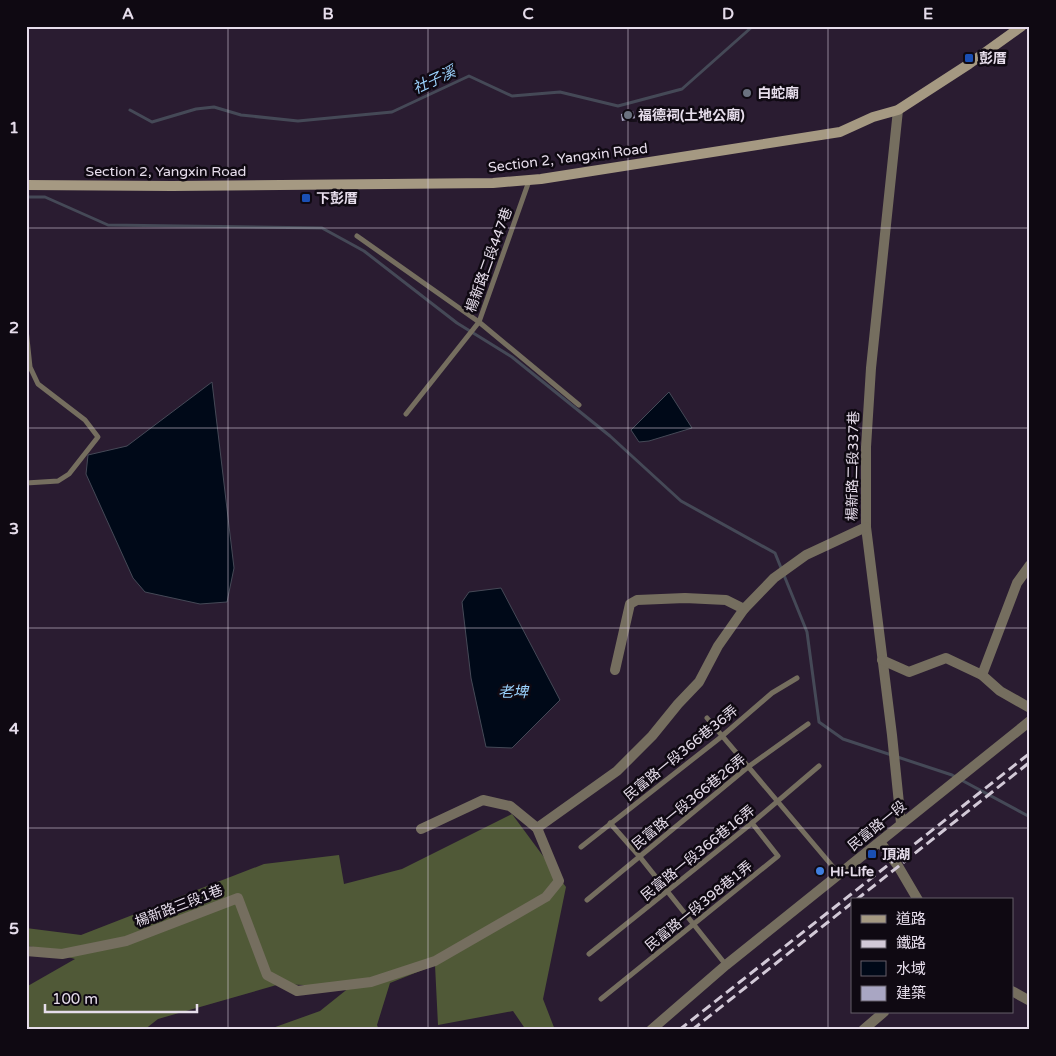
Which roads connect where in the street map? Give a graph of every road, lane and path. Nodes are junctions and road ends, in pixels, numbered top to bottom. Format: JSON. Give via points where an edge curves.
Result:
{"nodes":[{"id":1,"x":1022,"y":26,"type":"edge"},
{"id":2,"x":898,"y":110,"type":"junction"},
{"id":3,"x":529,"y":180,"type":"junction"},
{"id":4,"x":26,"y":185,"type":"edge"},
{"id":5,"x":357,"y":236,"type":"dead end"},
{"id":6,"x":480,"y":322,"type":"junction"},
{"id":7,"x":26,"y":329,"type":"edge"},
{"id":8,"x":578,"y":405,"type":"dead end"},
{"id":9,"x":406,"y":414,"type":"dead end"},
{"id":10,"x":26,"y":483,"type":"edge"},
{"id":11,"x":866,"y":527,"type":"junction"},
{"id":12,"x":1030,"y":565,"type":"edge"},
{"id":13,"x":744,"y":609,"type":"junction"},
{"id":14,"x":882,"y":660,"type":"junction"},
{"id":15,"x":615,"y":670,"type":"dead end"},
{"id":16,"x":982,"y":675,"type":"junction"},
{"id":17,"x":797,"y":678,"type":"dead end"},
{"id":18,"x":1030,"y":708,"type":"edge"},
{"id":19,"x":706,"y":718,"type":"dead end"},
{"id":20,"x":1030,"y":721,"type":"edge"},
{"id":21,"x":808,"y":724,"type":"dead end"},
{"id":22,"x":721,"y":737,"type":"junction"},
{"id":23,"x":819,"y":766,"type":"dead end"},
{"id":24,"x":748,"y":768,"type":"junction"},
{"id":25,"x":777,"y":802,"type":"junction"},
{"id":26,"x":610,"y":823,"type":"junction"},
{"id":27,"x":752,"y":823,"type":"junction"},
{"id":28,"x":901,"y":823,"type":"junction"},
{"id":29,"x":537,"y":828,"type":"junction"},
{"id":30,"x":421,"y":829,"type":"dead end"},
{"id":31,"x":880,"y":842,"type":"junction"},
{"id":32,"x":581,"y":847,"type":"dead end"},
{"id":33,"x":640,"y":857,"type":"junction"},
{"id":34,"x":840,"y":874,"type":"junction"},
{"id":35,"x":668,"y":892,"type":"junction"},
{"id":36,"x":917,"y":898,"type":"edge"},
{"id":37,"x":587,"y":900,"type":"dead end"},
{"id":38,"x":694,"y":924,"type":"junction"},
{"id":39,"x":26,"y":951,"type":"edge"},
{"id":40,"x":589,"y":954,"type":"dead end"},
{"id":41,"x":726,"y":965,"type":"junction"},
{"id":42,"x":1014,"y":992,"type":"edge"},
{"id":43,"x":601,"y":999,"type":"dead end"},
{"id":44,"x":1030,"y":1001,"type":"edge"},
{"id":45,"x":882,"y":1014,"type":"edge"},
{"id":46,"x":651,"y":1030,"type":"edge"},
{"id":47,"x":863,"y":1030,"type":"edge"}],
"edges":[{"from":1,"to":2,"type":"main road","name":"Section 2, Yangxin Road"},
{"from":2,"to":3,"type":"main road","name":"Section 2, Yangxin Road","via":[[840,132]]},
{"from":2,"to":11,"type":"street","name":"楊新路二段337巷","via":[[870,368]]},
{"from":3,"to":4,"type":"main road","name":"Section 2, Yangxin Road","via":[[493,183]]},
{"from":3,"to":6,"type":"lane","name":"楊新路二段447巷"},
{"from":5,"to":6,"type":"lane"},
{"from":6,"to":8,"type":"lane"},
{"from":6,"to":9,"type":"lane","name":"楊新路二段447巷"},
{"from":7,"to":10,"type":"lane","via":[[30,367],[38,384],[85,420],[98,437],[70,474],[58,481]]},
{"from":11,"to":13,"type":"street","via":[[806,555],[774,578]]},
{"from":11,"to":14,"type":"street","name":"楊新路二段337巷"},
{"from":12,"to":16,"type":"street","via":[[1017,583]]},
{"from":13,"to":15,"type":"street","via":[[726,600],[637,600],[630,604]]},
{"from":13,"to":29,"type":"street","via":[[698,682],[652,736],[617,771]]},
{"from":14,"to":16,"type":"street","via":[[909,672],[946,658]]},
{"from":14,"to":28,"type":"street","name":"楊新路二段337巷"},
{"from":16,"to":18,"type":"street","via":[[1000,691]]},
{"from":17,"to":22,"type":"lane","name":"民富路一段366巷36弄","via":[[772,693]]},
{"from":19,"to":22,"type":"lane"},
{"from":20,"to":28,"type":"street","name":"民富路一段"},
{"from":21,"to":24,"type":"lane","name":"民富路一段366巷26弄"},
{"from":22,"to":24,"type":"lane"},
{"from":22,"to":26,"type":"lane","name":"民富路一段366巷36弄"},
{"from":23,"to":25,"type":"lane","name":"民富路一段366巷16弄"},
{"from":24,"to":25,"type":"lane"},
{"from":24,"to":33,"type":"lane","name":"民富路一段366巷26弄"},
{"from":25,"to":27,"type":"lane","name":"民富路一段366巷16弄"},
{"from":25,"to":34,"type":"lane"},
{"from":26,"to":32,"type":"lane","name":"民富路一段366巷36弄"},
{"from":26,"to":33,"type":"lane"},
{"from":27,"to":35,"type":"lane","name":"民富路一段366巷16弄"},
{"from":27,"to":38,"type":"lane","name":"民富路一段398巷1弄","via":[[778,856]]},
{"from":28,"to":31,"type":"street","name":"民富路一段"},
{"from":29,"to":30,"type":"street","via":[[510,806],[483,800]]},
{"from":29,"to":39,"type":"street","name":"楊新路三段1巷","via":[[559,880],[546,897],[436,961],[371,982],[297,991],[267,975],[238,898],[126,941],[62,954]]},
{"from":31,"to":34,"type":"street","name":"民富路一段"},
{"from":31,"to":36,"type":"street"},
{"from":33,"to":35,"type":"lane"},
{"from":33,"to":37,"type":"lane","name":"民富路一段366巷26弄"},
{"from":34,"to":41,"type":"street","name":"民富路一段"},
{"from":35,"to":38,"type":"lane"},
{"from":35,"to":40,"type":"lane","name":"民富路一段366巷16弄"},
{"from":38,"to":41,"type":"lane"},
{"from":38,"to":43,"type":"lane","name":"民富路一段398巷1弄"},
{"from":41,"to":46,"type":"street","name":"民富路一段"},
{"from":42,"to":44,"type":"street"},
{"from":45,"to":47,"type":"street"}]}
